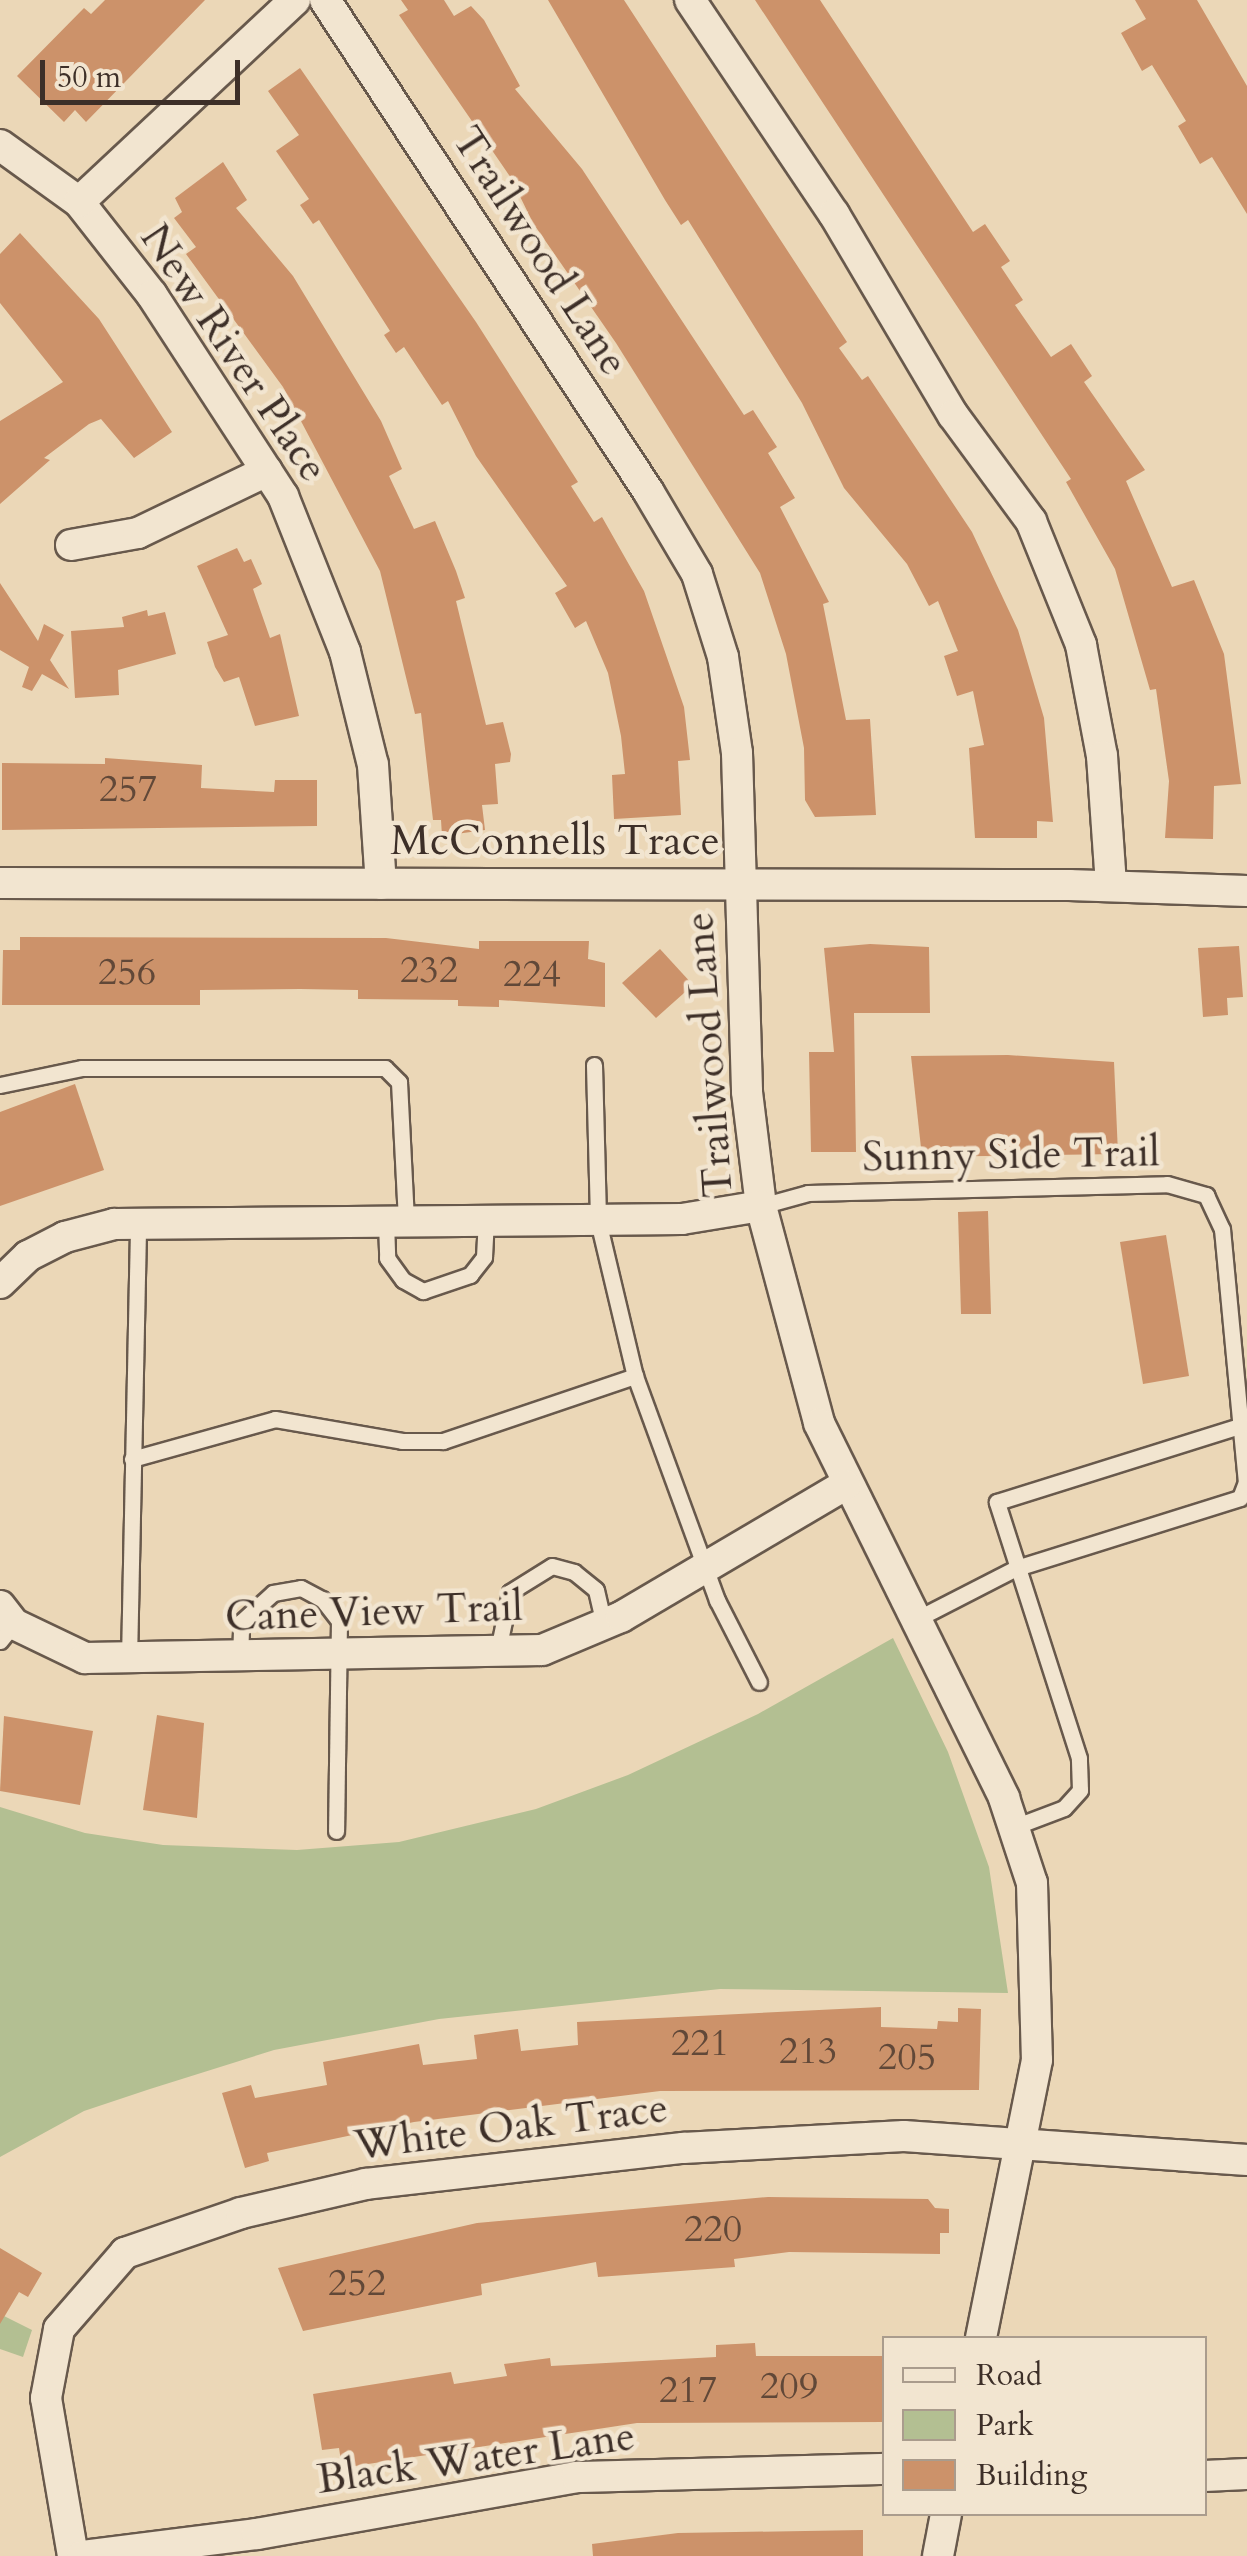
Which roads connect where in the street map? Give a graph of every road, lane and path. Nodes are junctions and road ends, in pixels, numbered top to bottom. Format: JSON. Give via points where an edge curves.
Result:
{"nodes":[{"id":1,"x":295,"y":0,"type":"edge"},
{"id":2,"x":324,"y":0,"type":"edge"},
{"id":3,"x":690,"y":0,"type":"edge"},
{"id":4,"x":0,"y":145,"type":"edge"},
{"id":5,"x":79,"y":202,"type":"junction"},
{"id":6,"x":267,"y":471,"type":"junction"},
{"id":7,"x":72,"y":545,"type":"dead end"},
{"id":8,"x":0,"y":883,"type":"edge"},
{"id":9,"x":381,"y":884,"type":"junction"},
{"id":10,"x":739,"y":884,"type":"junction"},
{"id":11,"x":1111,"y":886,"type":"junction"},
{"id":12,"x":1247,"y":891,"type":"edge"},
{"id":13,"x":594,"y":1065,"type":"dead end"},
{"id":14,"x":0,"y":1085,"type":"edge"},
{"id":15,"x":761,"y":1206,"type":"junction"},
{"id":16,"x":598,"y":1221,"type":"junction"},
{"id":17,"x":396,"y":1222,"type":"junction"},
{"id":18,"x":486,"y":1222,"type":"junction"},
{"id":19,"x":138,"y":1224,"type":"junction"},
{"id":20,"x":0,"y":1283,"type":"edge"},
{"id":21,"x":635,"y":1376,"type":"junction"},
{"id":22,"x":1242,"y":1424,"type":"junction"},
{"id":23,"x":132,"y":1459,"type":"junction"},
{"id":24,"x":845,"y":1486,"type":"junction"},
{"id":25,"x":707,"y":1566,"type":"junction"},
{"id":26,"x":1016,"y":1568,"type":"junction"},
{"id":27,"x":915,"y":1620,"type":"junction"},
{"id":28,"x":5,"y":1624,"type":"edge"},
{"id":29,"x":604,"y":1624,"type":"junction"},
{"id":30,"x":338,"y":1655,"type":"junction"},
{"id":31,"x":498,"y":1655,"type":"junction"},
{"id":32,"x":240,"y":1659,"type":"junction"},
{"id":33,"x":129,"y":1660,"type":"junction"},
{"id":34,"x":759,"y":1682,"type":"dead end"},
{"id":35,"x":1014,"y":1827,"type":"junction"},
{"id":36,"x":336,"y":1831,"type":"dead end"},
{"id":37,"x":1024,"y":2144,"type":"junction"},
{"id":38,"x":1247,"y":2160,"type":"edge"},
{"id":39,"x":981,"y":2336,"type":"edge"},
{"id":40,"x":882,"y":2468,"type":"edge"},
{"id":41,"x":1247,"y":2474,"type":"edge"},
{"id":42,"x":1207,"y":2476,"type":"edge"},
{"id":43,"x":946,"y":2516,"type":"edge"},
{"id":44,"x":72,"y":2556,"type":"edge"},
{"id":45,"x":82,"y":2556,"type":"edge"},
{"id":46,"x":938,"y":2556,"type":"edge"}],
"edges":[{"from":1,"to":5,"type":"street"},
{"from":2,"to":10,"type":"street","name":"Trailwood Lane","via":[[697,574],[723,656],[737,753]]},
{"from":3,"to":11,"type":"street","via":[[834,214],[953,415],[1031,521],[1081,646],[1102,756]]},
{"from":4,"to":5,"type":"street","name":"New River Place"},
{"from":5,"to":6,"type":"street","name":"New River Place","via":[[152,296]]},
{"from":6,"to":7,"type":"street","via":[[138,532]]},
{"from":6,"to":9,"type":"street","name":"New River Place","via":[[284,496],[345,652],[373,765]]},
{"from":8,"to":9,"type":"street","name":"McConnells Trace"},
{"from":9,"to":10,"type":"street","name":"McConnells Trace"},
{"from":10,"to":11,"type":"street","name":"McConnells Trace"},
{"from":10,"to":15,"type":"street","name":"Trailwood Lane","via":[[747,1092]]},
{"from":11,"to":12,"type":"street","name":"McConnells Trace"},
{"from":13,"to":16,"type":"lane"},
{"from":14,"to":17,"type":"lane","via":[[82,1068],[385,1068],[399,1082]]},
{"from":15,"to":16,"type":"street","via":[[682,1219]]},
{"from":15,"to":22,"type":"lane","name":"Sunny Side Trail","via":[[808,1193],[1166,1184],[1206,1195],[1222,1229]]},
{"from":15,"to":24,"type":"street","name":"Trailwood Lane","via":[[819,1423]]},
{"from":16,"to":18,"type":"street"},
{"from":16,"to":21,"type":"lane"},
{"from":17,"to":18,"type":"street"},
{"from":17,"to":18,"type":"lane","via":[[387,1258],[403,1280],[423,1291],[470,1275],[484,1256]]},
{"from":17,"to":19,"type":"street"},
{"from":19,"to":20,"type":"street","via":[[65,1237],[28,1256]]},
{"from":19,"to":23,"type":"lane"},
{"from":21,"to":23,"type":"lane","via":[[443,1440],[402,1441],[275,1419]]},
{"from":21,"to":25,"type":"lane"},
{"from":22,"to":26,"type":"lane","name":"Sunny Side Trail","via":[[1246,1482],[1240,1498]]},
{"from":22,"to":26,"type":"lane","via":[[996,1502]]},
{"from":23,"to":33,"type":"lane"},
{"from":24,"to":25,"type":"street","name":"Cane View Trail"},
{"from":24,"to":27,"type":"street","name":"Trailwood Lane"},
{"from":25,"to":29,"type":"street","name":"Cane View Trail"},
{"from":25,"to":34,"type":"lane"},
{"from":26,"to":27,"type":"lane","name":"Sunny Side Trail"},
{"from":26,"to":35,"type":"lane","via":[[1079,1758],[1080,1790],[1064,1808]]},
{"from":27,"to":35,"type":"street","name":"Trailwood Lane"},
{"from":28,"to":33,"type":"street","name":"Cane View Trail","via":[[85,1658]]},
{"from":29,"to":31,"type":"street","name":"Cane View Trail","via":[[542,1650]]},
{"from":29,"to":31,"type":"lane","via":[[596,1590],[574,1572],[552,1566],[510,1592]]},
{"from":30,"to":31,"type":"street","name":"Cane View Trail"},
{"from":30,"to":32,"type":"street","name":"Cane View Trail"},
{"from":30,"to":32,"type":"lane","via":[[339,1621],[322,1598],[301,1588],[254,1604],[242,1622]]},
{"from":30,"to":36,"type":"lane"},
{"from":32,"to":33,"type":"street","name":"Cane View Trail"},
{"from":35,"to":37,"type":"street","name":"Trailwood Lane","via":[[1032,1883],[1038,1972],[1037,2060]]},
{"from":37,"to":38,"type":"street","name":"White Oak Trace"},
{"from":37,"to":39,"type":"street","name":"Trailwood Lane"},
{"from":37,"to":44,"type":"street","name":"White Oak Trace","via":[[904,2136],[683,2148],[366,2184],[240,2213],[124,2254],[59,2329],[46,2398]]},
{"from":40,"to":45,"type":"street","name":"Black Water Lane","via":[[577,2478],[257,2534]]},
{"from":41,"to":42,"type":"street"},
{"from":43,"to":46,"type":"street"}]}
